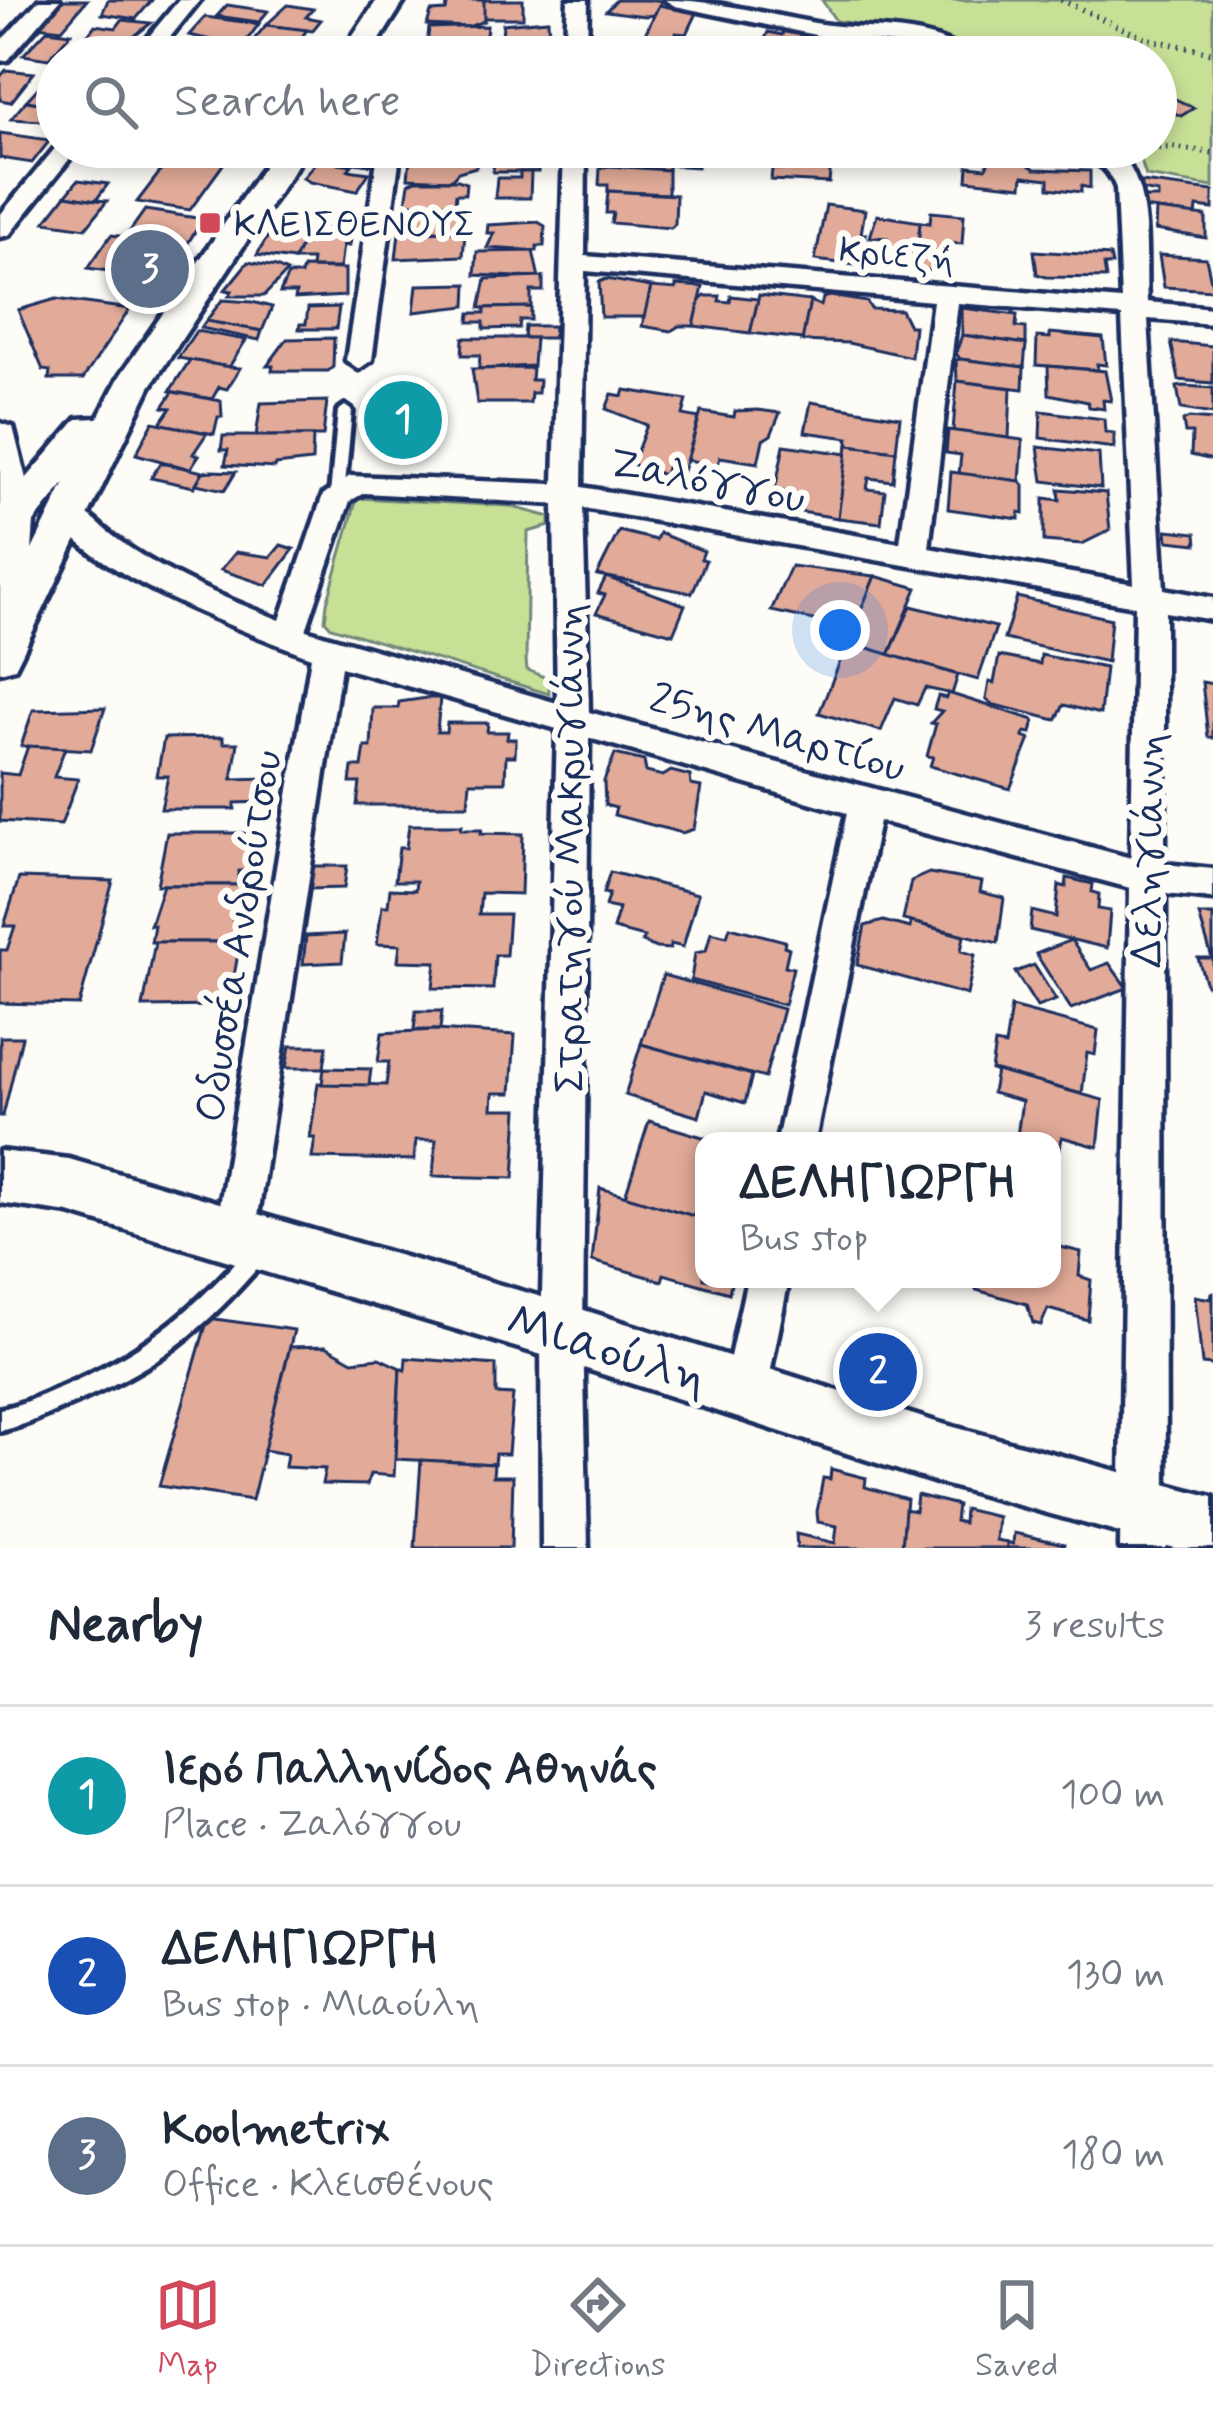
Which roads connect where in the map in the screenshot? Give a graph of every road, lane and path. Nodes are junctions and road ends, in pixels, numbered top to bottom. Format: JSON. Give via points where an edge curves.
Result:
{"nodes":[{"id":1,"x":50,"y":0,"type":"edge"},
{"id":2,"x":190,"y":0,"type":"edge"},
{"id":3,"x":391,"y":0,"type":"edge"},
{"id":4,"x":578,"y":0,"type":"edge"},
{"id":5,"x":675,"y":0,"type":"edge"},
{"id":6,"x":1060,"y":0,"type":"edge"},
{"id":7,"x":160,"y":36,"type":"edge"},
{"id":8,"x":368,"y":36,"type":"edge"},
{"id":9,"x":577,"y":36,"type":"edge"},
{"id":10,"x":884,"y":36,"type":"edge"},
{"id":11,"x":1140,"y":36,"type":"edge"},
{"id":12,"x":1177,"y":45,"type":"edge"},
{"id":13,"x":1213,"y":53,"type":"edge"},
{"id":14,"x":0,"y":55,"type":"edge"},
{"id":15,"x":1177,"y":150,"type":"edge"},
{"id":16,"x":1213,"y":153,"type":"edge"},
{"id":17,"x":51,"y":168,"type":"edge"},
{"id":18,"x":279,"y":168,"type":"edge"},
{"id":19,"x":387,"y":168,"type":"edge"},
{"id":20,"x":575,"y":168,"type":"edge"},
{"id":21,"x":1120,"y":168,"type":"edge"},
{"id":22,"x":0,"y":230,"type":"edge"},
{"id":23,"x":575,"y":263,"type":"junction"},
{"id":24,"x":947,"y":293,"type":"junction"},
{"id":25,"x":1135,"y":311,"type":"junction"},
{"id":26,"x":1213,"y":316,"type":"edge"},
{"id":27,"x":359,"y":360,"type":"dead end"},
{"id":28,"x":133,"y":385,"type":"junction"},
{"id":29,"x":345,"y":411,"type":"dead end"},
{"id":30,"x":0,"y":422,"type":"edge"},
{"id":31,"x":93,"y":425,"type":"junction"},
{"id":32,"x":0,"y":436,"type":"edge"},
{"id":33,"x":337,"y":496,"type":"junction"},
{"id":34,"x":568,"y":496,"type":"junction"},
{"id":35,"x":69,"y":516,"type":"junction"},
{"id":36,"x":5,"y":529,"type":"edge"},
{"id":37,"x":914,"y":560,"type":"junction"},
{"id":38,"x":1150,"y":600,"type":"junction"},
{"id":39,"x":1213,"y":609,"type":"edge"},
{"id":40,"x":0,"y":636,"type":"edge"},
{"id":41,"x":288,"y":637,"type":"junction"},
{"id":42,"x":328,"y":651,"type":"junction"},
{"id":43,"x":0,"y":656,"type":"edge"},
{"id":44,"x":573,"y":720,"type":"junction"},
{"id":45,"x":866,"y":804,"type":"junction"},
{"id":46,"x":1147,"y":877,"type":"junction"},
{"id":47,"x":1213,"y":884,"type":"edge"},
{"id":48,"x":798,"y":1132,"type":"edge"},
{"id":49,"x":0,"y":1177,"type":"edge"},
{"id":50,"x":250,"y":1240,"type":"junction"},
{"id":51,"x":766,"y":1288,"type":"edge"},
{"id":52,"x":562,"y":1332,"type":"junction"},
{"id":53,"x":745,"y":1389,"type":"junction"},
{"id":54,"x":0,"y":1420,"type":"edge"},
{"id":55,"x":1143,"y":1528,"type":"edge"},
{"id":56,"x":1213,"y":1528,"type":"edge"},
{"id":57,"x":565,"y":1548,"type":"edge"}],
"edges":[{"from":1,"to":14,"type":"street"},
{"from":2,"to":7,"type":"street"},
{"from":3,"to":8,"type":"main road"},
{"from":4,"to":9,"type":"street"},
{"from":5,"to":10,"type":"street"},
{"from":6,"to":11,"type":"path"},
{"from":12,"to":13,"type":"path"},
{"from":15,"to":16,"type":"path"},
{"from":17,"to":22,"type":"street"},
{"from":18,"to":28,"type":"main road"},
{"from":19,"to":27,"type":"street"},
{"from":20,"to":23,"type":"street","name":"Στρατηγού Μακρυγιάννη"},
{"from":21,"to":25,"type":"street","name":"Δεληγιάννη"},
{"from":23,"to":24,"type":"street","name":"Κριεζή"},
{"from":23,"to":34,"type":"street","name":"Στρατηγού Μακρυγιάννη"},
{"from":24,"to":25,"type":"street","name":"Κριεζή"},
{"from":24,"to":37,"type":"street"},
{"from":25,"to":26,"type":"street","name":"Κριεζή"},
{"from":25,"to":38,"type":"street","name":"Δεληγιάννη"},
{"from":28,"to":31,"type":"main road"},
{"from":28,"to":35,"type":"main road"},
{"from":29,"to":33,"type":"lane"},
{"from":30,"to":31,"type":"main road","via":[[45,436]]},
{"from":31,"to":36,"type":"main road"},
{"from":32,"to":36,"type":"main road"},
{"from":33,"to":34,"type":"street","name":"Ζαλόγγου","via":[[360,484]]},
{"from":33,"to":41,"type":"street"},
{"from":34,"to":37,"type":"street","name":"Ζαλόγγου"},
{"from":34,"to":44,"type":"street","name":"Στρατηγού Μακρυγιάννη"},
{"from":35,"to":36,"type":"main road"},
{"from":35,"to":41,"type":"street","name":"25ης Μαρτίου","via":[[153,574]]},
{"from":35,"to":43,"type":"main road"},
{"from":36,"to":40,"type":"main road"},
{"from":37,"to":38,"type":"street","name":"Ζαλόγγου"},
{"from":38,"to":39,"type":"street","name":"Ζαλόγγου"},
{"from":38,"to":46,"type":"street","name":"Δεληγιάννη"},
{"from":41,"to":42,"type":"street","name":"25ης Μαρτίου"},
{"from":42,"to":44,"type":"street","name":"25ης Μαρτίου"},
{"from":42,"to":50,"type":"street","name":"Οδυσσέα Ανδρούτσου"},
{"from":44,"to":45,"type":"street","name":"25ης Μαρτίου"},
{"from":44,"to":52,"type":"street","name":"Στρατηγού Μακρυγιάννη"},
{"from":45,"to":46,"type":"street","name":"25ης Μαρτίου"},
{"from":45,"to":48,"type":"street"},
{"from":46,"to":47,"type":"street","name":"25ης Μαρτίου"},
{"from":46,"to":55,"type":"street","name":"Δεληγιάννη"},
{"from":49,"to":50,"type":"main road","name":"Μιαούλη","via":[[69,1186]]},
{"from":50,"to":52,"type":"main road","name":"Μιαούλη"},
{"from":50,"to":54,"type":"lane","via":[[188,1330],[127,1370]]},
{"from":51,"to":53,"type":"street"},
{"from":52,"to":53,"type":"main road","name":"Μιαούλη"},
{"from":52,"to":57,"type":"street","name":"Στρατηγού Μακρυγιάννη"},
{"from":53,"to":55,"type":"main road","name":"Μιαούλη"},
{"from":55,"to":56,"type":"main road","name":"Μιαούλη"}]}
